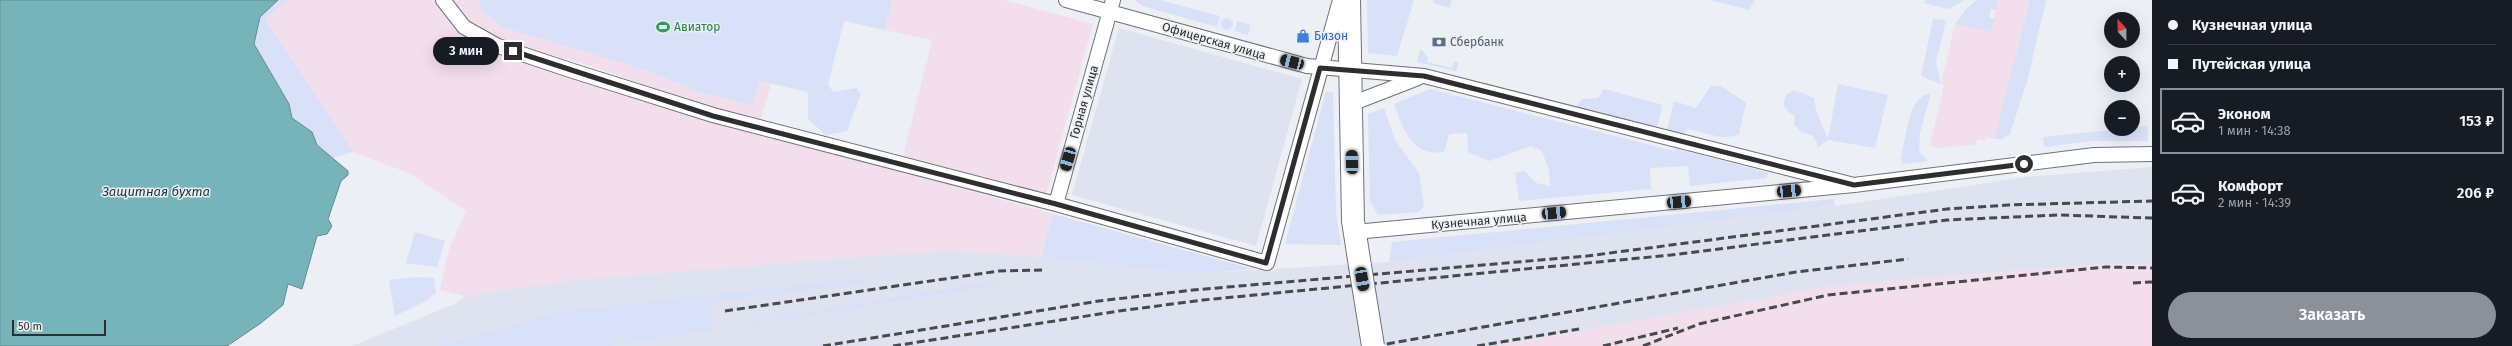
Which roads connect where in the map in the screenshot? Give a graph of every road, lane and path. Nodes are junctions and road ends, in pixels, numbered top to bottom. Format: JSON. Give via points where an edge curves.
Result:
{"nodes":[{"id":1,"x":443,"y":0,"type":"edge"},
{"id":2,"x":1066,"y":0,"type":"edge"},
{"id":3,"x":1340,"y":0,"type":"edge"},
{"id":4,"x":1349,"y":0,"type":"edge"},
{"id":5,"x":1111,"y":6,"type":"edge"},
{"id":6,"x":1320,"y":68,"type":"junction"},
{"id":7,"x":1351,"y":71,"type":"junction"},
{"id":8,"x":1424,"y":76,"type":"junction"},
{"id":9,"x":1351,"y":104,"type":"junction"},
{"id":10,"x":2152,"y":154,"type":"edge"},
{"id":11,"x":1854,"y":185,"type":"junction"},
{"id":12,"x":1056,"y":204,"type":"junction"},
{"id":13,"x":1355,"y":232,"type":"junction"},
{"id":14,"x":1373,"y":346,"type":"edge"}],
"edges":[{"from":1,"to":12,"type":"street","via":[[464,27],[498,46],[713,116]]},
{"from":2,"to":5,"type":"street","name":"Офицерская улица"},
{"from":3,"to":6,"type":"street"},
{"from":4,"to":7,"type":"main road"},
{"from":5,"to":6,"type":"street","name":"Офицерская улица"},
{"from":5,"to":12,"type":"street","name":"Горная улица"},
{"from":6,"to":7,"type":"street","name":"Офицерская улица"},
{"from":6,"to":12,"type":"street","via":[[1266,263]]},
{"from":7,"to":8,"type":"street","name":"Офицерская улица"},
{"from":7,"to":9,"type":"main road"},
{"from":8,"to":9,"type":"street"},
{"from":8,"to":11,"type":"street","name":"Офицерская улица"},
{"from":9,"to":13,"type":"main road"},
{"from":10,"to":11,"type":"street","name":"Кузнечная улица","via":[[2094,155]]},
{"from":11,"to":13,"type":"street","name":"Кузнечная улица"},
{"from":13,"to":14,"type":"main road","bridge":true}]}
